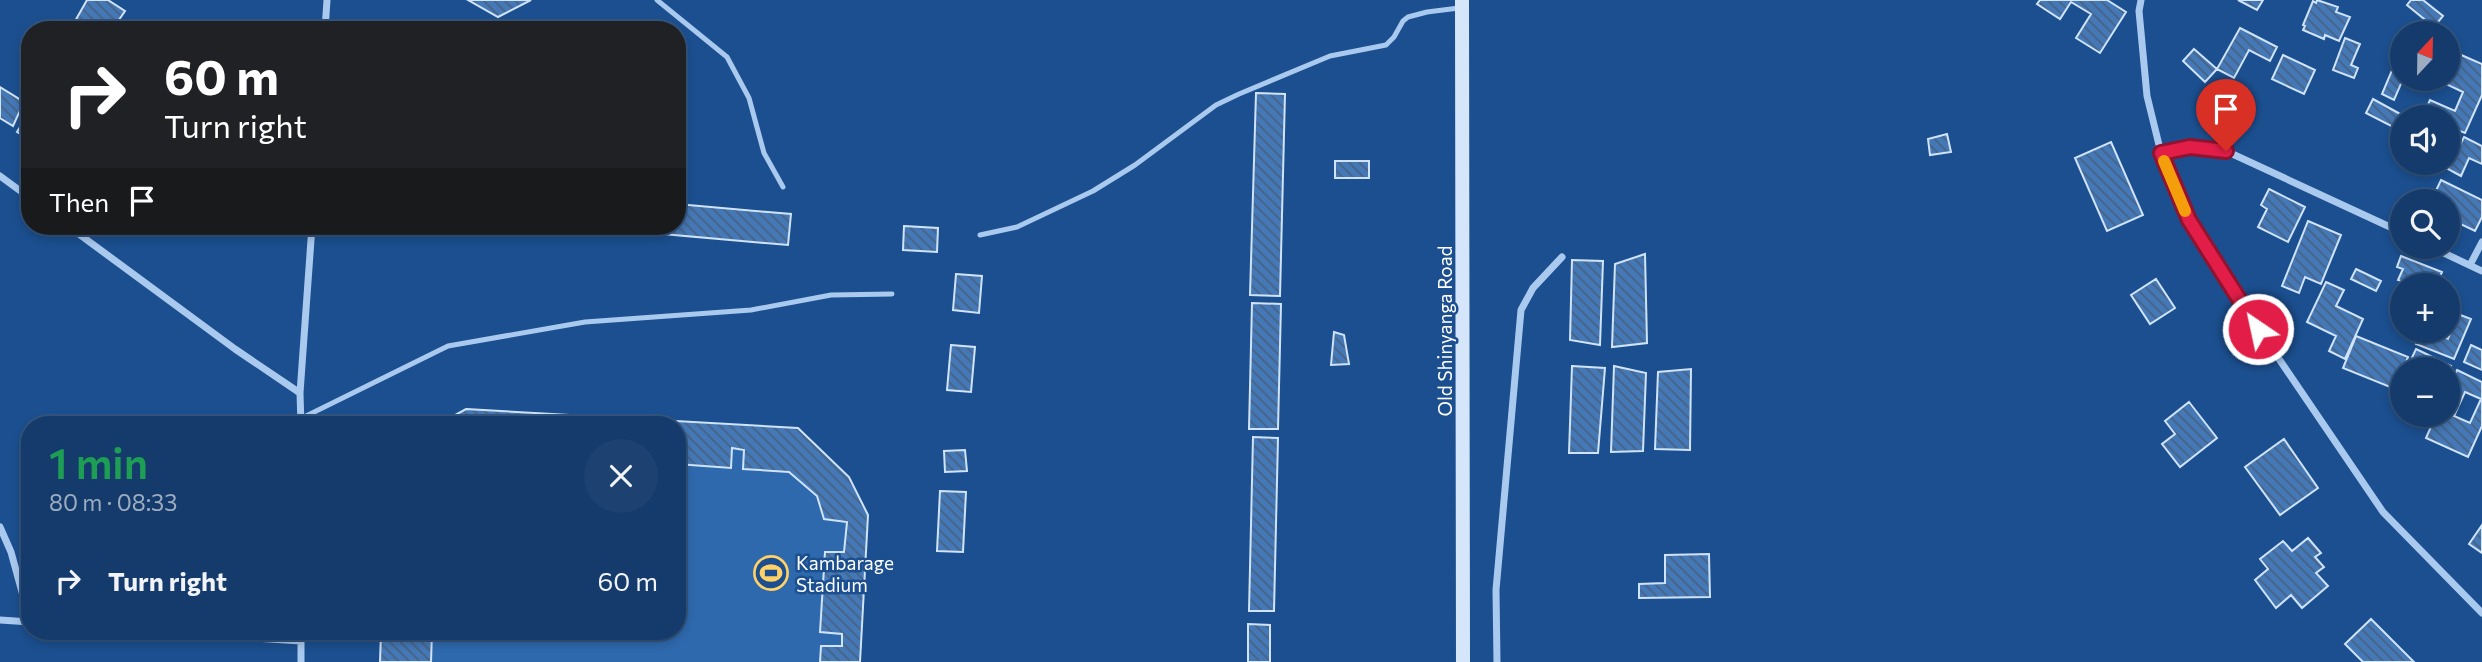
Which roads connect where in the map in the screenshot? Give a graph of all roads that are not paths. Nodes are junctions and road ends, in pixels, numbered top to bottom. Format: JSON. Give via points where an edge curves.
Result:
{"nodes":[{"id":1,"x":327,"y":0,"type":"edge"},
{"id":2,"x":657,"y":0,"type":"edge"},
{"id":3,"x":2141,"y":0,"type":"edge"},
{"id":4,"x":1462,"y":4,"type":"edge"},
{"id":5,"x":326,"y":21,"type":"edge"},
{"id":6,"x":683,"y":21,"type":"edge"},
{"id":7,"x":686,"y":24,"type":"edge"},
{"id":8,"x":2161,"y":153,"type":"junction"},
{"id":9,"x":0,"y":176,"type":"edge"},
{"id":10,"x":783,"y":187,"type":"dead end"},
{"id":11,"x":21,"y":191,"type":"edge"},
{"id":12,"x":2390,"y":227,"type":"edge"},
{"id":13,"x":80,"y":235,"type":"edge"},
{"id":14,"x":311,"y":235,"type":"edge"},
{"id":15,"x":979,"y":235,"type":"dead end"},
{"id":16,"x":2482,"y":242,"type":"edge"},
{"id":17,"x":1562,"y":257,"type":"dead end"},
{"id":18,"x":2457,"y":259,"type":"edge"},
{"id":19,"x":2470,"y":265,"type":"junction"},
{"id":20,"x":2482,"y":271,"type":"edge"},
{"id":21,"x":892,"y":294,"type":"dead end"},
{"id":22,"x":300,"y":393,"type":"junction"},
{"id":23,"x":300,"y":416,"type":"edge"},
{"id":24,"x":312,"y":416,"type":"edge"},
{"id":25,"x":0,"y":527,"type":"edge"},
{"id":26,"x":21,"y":589,"type":"edge"},
{"id":27,"x":2482,"y":614,"type":"edge"},
{"id":28,"x":0,"y":620,"type":"edge"},
{"id":29,"x":21,"y":621,"type":"edge"},
{"id":30,"x":286,"y":640,"type":"edge"},
{"id":31,"x":301,"y":641,"type":"joint"},
{"id":32,"x":301,"y":662,"type":"edge"},
{"id":33,"x":1463,"y":662,"type":"edge"},
{"id":34,"x":1497,"y":662,"type":"edge"}],
"edges":[{"from":1,"to":5,"type":"street"},
{"from":2,"to":6,"type":"lane"},
{"from":3,"to":8,"type":"street","via":[[2147,96]]},
{"from":4,"to":15,"type":"lane","via":[[1408,17],[1386,46],[1330,56],[1239,93],[1093,191],[1017,227]]},
{"from":4,"to":33,"type":"main road","name":"Old Shinyanga Road"},
{"from":7,"to":10,"type":"lane","via":[[727,57],[748,98],[764,153]]},
{"from":8,"to":12,"type":"street","via":[[2190,147],[2226,151]]},
{"from":8,"to":27,"type":"street","via":[[2196,230],[2383,512]]},
{"from":9,"to":11,"type":"street"},
{"from":13,"to":22,"type":"street"},
{"from":14,"to":22,"type":"street"},
{"from":16,"to":19,"type":"street"},
{"from":17,"to":34,"type":"street","via":[[1533,288],[1521,310],[1496,590]]},
{"from":18,"to":19,"type":"street"},
{"from":19,"to":20,"type":"street"},
{"from":21,"to":24,"type":"lane","via":[[831,295],[751,310],[585,322],[448,346]]},
{"from":22,"to":23,"type":"street"},
{"from":25,"to":26,"type":"street"},
{"from":28,"to":29,"type":"street"},
{"from":30,"to":31,"type":"street"},
{"from":31,"to":32,"type":"street"}]}
